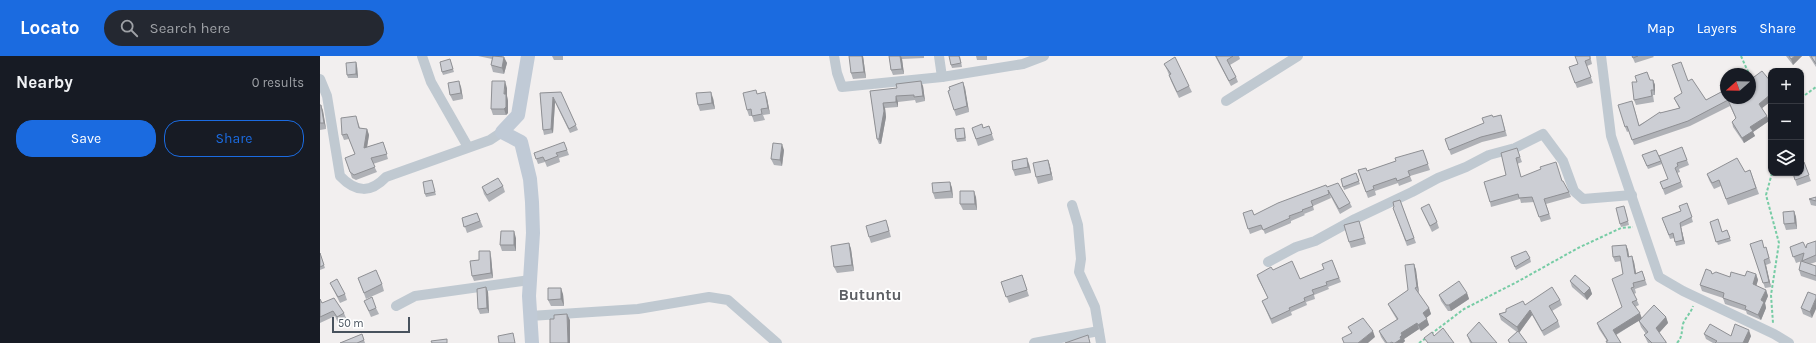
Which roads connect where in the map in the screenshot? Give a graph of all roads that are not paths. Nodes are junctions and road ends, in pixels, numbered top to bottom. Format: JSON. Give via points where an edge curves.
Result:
{"nodes":[{"id":1,"x":422,"y":56,"type":"edge"},
{"id":2,"x":528,"y":56,"type":"edge"},
{"id":3,"x":834,"y":56,"type":"edge"},
{"id":4,"x":940,"y":56,"type":"edge"},
{"id":5,"x":1044,"y":56,"type":"edge"},
{"id":6,"x":1298,"y":56,"type":"edge"},
{"id":7,"x":1601,"y":56,"type":"edge"},
{"id":8,"x":1032,"y":58,"type":"edge"},
{"id":9,"x":942,"y":77,"type":"junction"},
{"id":10,"x":320,"y":79,"type":"edge"},
{"id":11,"x":1226,"y":100,"type":"dead end"},
{"id":12,"x":518,"y":115,"type":"junction"},
{"id":13,"x":502,"y":132,"type":"junction"},
{"id":14,"x":521,"y":142,"type":"junction"},
{"id":15,"x":468,"y":147,"type":"junction"},
{"id":16,"x":1632,"y":195,"type":"junction"},
{"id":17,"x":1072,"y":205,"type":"dead end"},
{"id":18,"x":1268,"y":262,"type":"dead end"},
{"id":19,"x":530,"y":280,"type":"junction"},
{"id":20,"x":396,"y":306,"type":"dead end"},
{"id":21,"x":530,"y":316,"type":"junction"},
{"id":22,"x":1099,"y":331,"type":"junction"},
{"id":23,"x":532,"y":343,"type":"edge"},
{"id":24,"x":778,"y":343,"type":"edge"},
{"id":25,"x":1034,"y":343,"type":"edge"},
{"id":26,"x":1101,"y":343,"type":"edge"},
{"id":27,"x":1789,"y":343,"type":"edge"}],
"edges":[{"from":1,"to":15,"type":"street","via":[[430,82]]},
{"from":2,"to":12,"type":"street"},
{"from":3,"to":9,"type":"street","via":[[842,87]]},
{"from":4,"to":9,"type":"street"},
{"from":5,"to":8,"type":"street"},
{"from":6,"to":11,"type":"street"},
{"from":7,"to":16,"type":"street","via":[[1611,136]]},
{"from":8,"to":9,"type":"street","via":[[1023,64]]},
{"from":10,"to":15,"type":"street","via":[[327,96],[340,176],[346,183],[358,189],[379,185],[386,177]]},
{"from":12,"to":13,"type":"street"},
{"from":12,"to":14,"type":"street"},
{"from":13,"to":14,"type":"street"},
{"from":13,"to":15,"type":"street","via":[[490,140]]},
{"from":14,"to":19,"type":"street","via":[[532,202]]},
{"from":16,"to":18,"type":"street","via":[[1583,199],[1574,191],[1563,161],[1543,134],[1515,148],[1489,155],[1438,178]]},
{"from":16,"to":27,"type":"street","via":[[1659,277]]},
{"from":17,"to":22,"type":"street","via":[[1078,225],[1081,259],[1079,272],[1095,307]]},
{"from":19,"to":20,"type":"street","via":[[415,296]]},
{"from":19,"to":21,"type":"street"},
{"from":21,"to":23,"type":"street"},
{"from":21,"to":24,"type":"street","via":[[638,309],[710,297],[728,300]]},
{"from":22,"to":25,"type":"street"},
{"from":22,"to":26,"type":"street"}]}
